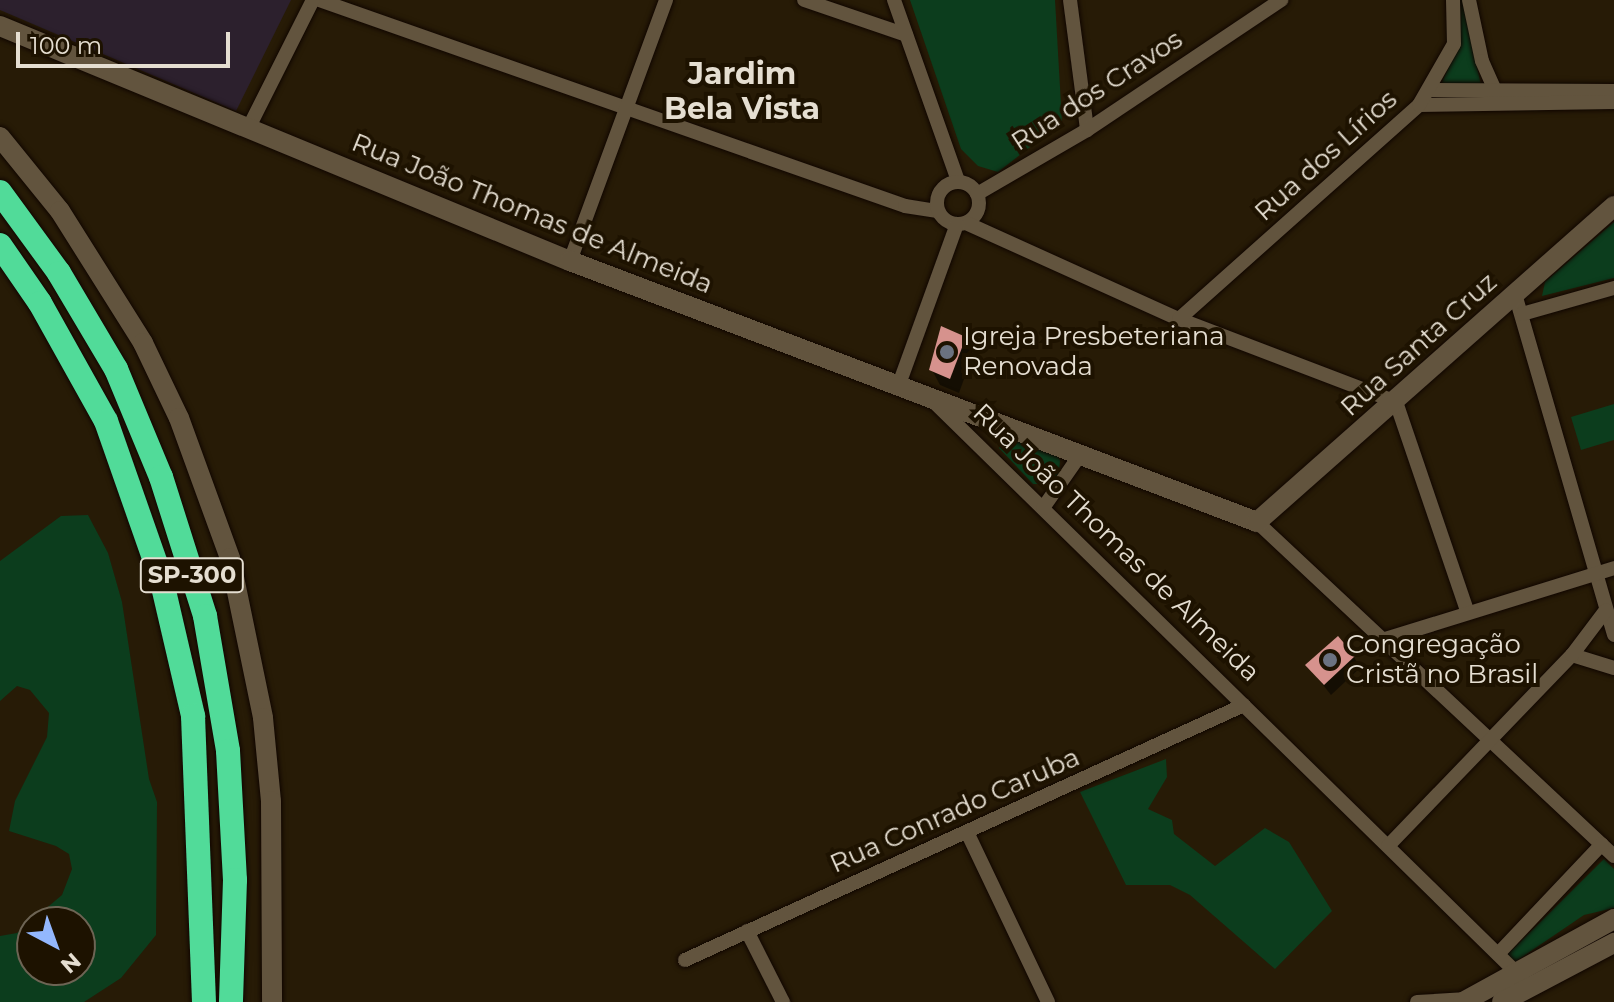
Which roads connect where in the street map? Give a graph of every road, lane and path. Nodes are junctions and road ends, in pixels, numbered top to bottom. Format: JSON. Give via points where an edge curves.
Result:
{"nodes":[{"id":1,"x":316,"y":0,"type":"edge"},
{"id":2,"x":666,"y":0,"type":"edge"},
{"id":3,"x":804,"y":0,"type":"edge"},
{"id":4,"x":894,"y":0,"type":"edge"},
{"id":5,"x":1070,"y":0,"type":"edge"},
{"id":6,"x":1281,"y":0,"type":"edge"},
{"id":7,"x":1453,"y":0,"type":"edge"},
{"id":8,"x":1469,"y":0,"type":"edge"},
{"id":9,"x":0,"y":26,"type":"edge"},
{"id":10,"x":906,"y":35,"type":"junction"},
{"id":11,"x":1431,"y":90,"type":"junction"},
{"id":12,"x":1495,"y":90,"type":"junction"},
{"id":13,"x":1614,"y":91,"type":"edge"},
{"id":14,"x":1614,"y":102,"type":"edge"},
{"id":15,"x":1419,"y":105,"type":"junction"},
{"id":16,"x":626,"y":108,"type":"junction"},
{"id":17,"x":248,"y":129,"type":"junction"},
{"id":18,"x":1087,"y":130,"type":"junction"},
{"id":19,"x":0,"y":137,"type":"edge"},
{"id":20,"x":958,"y":181,"type":"junction"},
{"id":21,"x":0,"y":192,"type":"edge"},
{"id":22,"x":977,"y":194,"type":"junction"},
{"id":23,"x":1614,"y":206,"type":"edge"},
{"id":24,"x":938,"y":211,"type":"junction"},
{"id":25,"x":961,"y":224,"type":"junction"},
{"id":26,"x":0,"y":245,"type":"edge"},
{"id":27,"x":570,"y":261,"type":"junction"},
{"id":28,"x":1614,"y":288,"type":"edge"},
{"id":29,"x":1515,"y":294,"type":"junction"},
{"id":30,"x":1522,"y":314,"type":"junction"},
{"id":31,"x":1179,"y":319,"type":"junction"},
{"id":32,"x":898,"y":387,"type":"junction"},
{"id":33,"x":935,"y":402,"type":"junction"},
{"id":34,"x":1396,"y":402,"type":"junction"},
{"id":35,"x":1080,"y":455,"type":"junction"},
{"id":36,"x":1043,"y":508,"type":"junction"},
{"id":37,"x":1257,"y":522,"type":"junction"},
{"id":38,"x":1614,"y":568,"type":"edge"},
{"id":39,"x":1597,"y":573,"type":"junction"},
{"id":40,"x":1606,"y":610,"type":"junction"},
{"id":41,"x":1467,"y":611,"type":"junction"},
{"id":42,"x":1614,"y":635,"type":"edge"},
{"id":43,"x":1382,"y":640,"type":"junction"},
{"id":44,"x":1572,"y":655,"type":"junction"},
{"id":45,"x":1614,"y":668,"type":"edge"},
{"id":46,"x":1244,"y":705,"type":"junction"},
{"id":47,"x":1490,"y":740,"type":"junction"},
{"id":48,"x":967,"y":832,"type":"junction"},
{"id":49,"x":1602,"y":844,"type":"junction"},
{"id":50,"x":1388,"y":846,"type":"junction"},
{"id":51,"x":1614,"y":856,"type":"edge"},
{"id":52,"x":1614,"y":919,"type":"edge"},
{"id":53,"x":747,"y":931,"type":"junction"},
{"id":54,"x":1614,"y":943,"type":"edge"},
{"id":55,"x":1498,"y":954,"type":"junction"},
{"id":56,"x":685,"y":960,"type":"dead end"},
{"id":57,"x":1514,"y":970,"type":"junction"},
{"id":58,"x":1529,"y":985,"type":"junction"},
{"id":59,"x":1465,"y":1000,"type":"edge"},
{"id":60,"x":204,"y":1002,"type":"edge"},
{"id":61,"x":231,"y":1002,"type":"edge"},
{"id":62,"x":272,"y":1002,"type":"edge"},
{"id":63,"x":783,"y":1002,"type":"edge"},
{"id":64,"x":1048,"y":1002,"type":"edge"},
{"id":65,"x":1417,"y":1002,"type":"edge"},
{"id":66,"x":1502,"y":1002,"type":"edge"}],
"edges":[{"from":1,"to":16,"type":"street"},
{"from":1,"to":17,"type":"street"},
{"from":2,"to":16,"type":"street"},
{"from":3,"to":10,"type":"street"},
{"from":4,"to":10,"type":"street"},
{"from":5,"to":18,"type":"street"},
{"from":6,"to":18,"type":"street","name":"Rua dos Cravos"},
{"from":7,"to":11,"type":"street","name":"Rua dos Lírios","via":[[1454,44]]},
{"from":8,"to":12,"type":"street","via":[[1482,61]]},
{"from":9,"to":17,"type":"street","name":"Rua João Thomas de Almeida"},
{"from":10,"to":20,"type":"street"},
{"from":11,"to":12,"type":"street"},
{"from":11,"to":15,"type":"street","name":"Rua dos Lírios"},
{"from":12,"to":13,"type":"street"},
{"from":14,"to":15,"type":"street"},
{"from":15,"to":31,"type":"street","name":"Rua dos Lírios"},
{"from":16,"to":24,"type":"street","via":[[905,206]]},
{"from":16,"to":27,"type":"street"},
{"from":17,"to":27,"type":"street","name":"Rua João Thomas de Almeida"},
{"from":18,"to":22,"type":"street","name":"Rua dos Cravos"},
{"from":19,"to":62,"type":"street","via":[[60,211],[143,343],[179,418],[230,558],[267,759]]},
{"from":20,"to":22,"type":"street"},
{"from":20,"to":24,"type":"street","via":[[940,191]]},
{"from":21,"to":61,"type":"highway","number":"SP-300","via":[[59,273],[116,369],[161,477],[205,616],[228,751],[235,880]]},
{"from":22,"to":25,"type":"street","via":[[979,209]]},
{"from":23,"to":29,"type":"street","name":"Rua Santa Cruz"},
{"from":24,"to":25,"type":"street"},
{"from":25,"to":31,"type":"street"},
{"from":25,"to":32,"type":"street"},
{"from":26,"to":60,"type":"highway","number":"SP-300","via":[[40,303],[106,421],[161,578],[193,716]]},
{"from":27,"to":32,"type":"street","name":"Rua João Thomas de Almeida"},
{"from":28,"to":30,"type":"street"},
{"from":29,"to":30,"type":"street"},
{"from":29,"to":34,"type":"street","name":"Rua Santa Cruz"},
{"from":30,"to":39,"type":"street"},
{"from":31,"to":34,"type":"street"},
{"from":32,"to":33,"type":"street","name":"Rua João Thomas de Almeida"},
{"from":33,"to":35,"type":"street"},
{"from":33,"to":36,"type":"street","name":"Rua João Thomas de Almeida"},
{"from":34,"to":37,"type":"street","name":"Rua Santa Cruz"},
{"from":34,"to":41,"type":"street"},
{"from":35,"to":36,"type":"street"},
{"from":35,"to":37,"type":"street"},
{"from":36,"to":46,"type":"street","name":"Rua João Thomas de Almeida"},
{"from":37,"to":43,"type":"street"},
{"from":38,"to":39,"type":"street"},
{"from":39,"to":40,"type":"street"},
{"from":39,"to":41,"type":"street"},
{"from":40,"to":42,"type":"street"},
{"from":40,"to":44,"type":"street"},
{"from":41,"to":43,"type":"street"},
{"from":43,"to":47,"type":"street"},
{"from":44,"to":45,"type":"street"},
{"from":44,"to":47,"type":"street"},
{"from":46,"to":48,"type":"street","name":"Rua Conrado Caruba"},
{"from":46,"to":50,"type":"street","name":"Rua João Thomas de Almeida"},
{"from":47,"to":49,"type":"street"},
{"from":47,"to":50,"type":"street"},
{"from":48,"to":53,"type":"street","name":"Rua Conrado Caruba"},
{"from":48,"to":64,"type":"street"},
{"from":49,"to":51,"type":"street"},
{"from":49,"to":55,"type":"street"},
{"from":50,"to":55,"type":"street","name":"Rua João Thomas de Almeida"},
{"from":52,"to":57,"type":"street"},
{"from":53,"to":56,"type":"street","name":"Rua Conrado Caruba"},
{"from":53,"to":63,"type":"street"},
{"from":54,"to":58,"type":"street"},
{"from":55,"to":57,"type":"street","name":"Rua João Thomas de Almeida"},
{"from":57,"to":58,"type":"street","name":"Rua João Thomas de Almeida"},
{"from":57,"to":59,"type":"street"},
{"from":58,"to":66,"type":"street"},
{"from":59,"to":65,"type":"street"}]}
